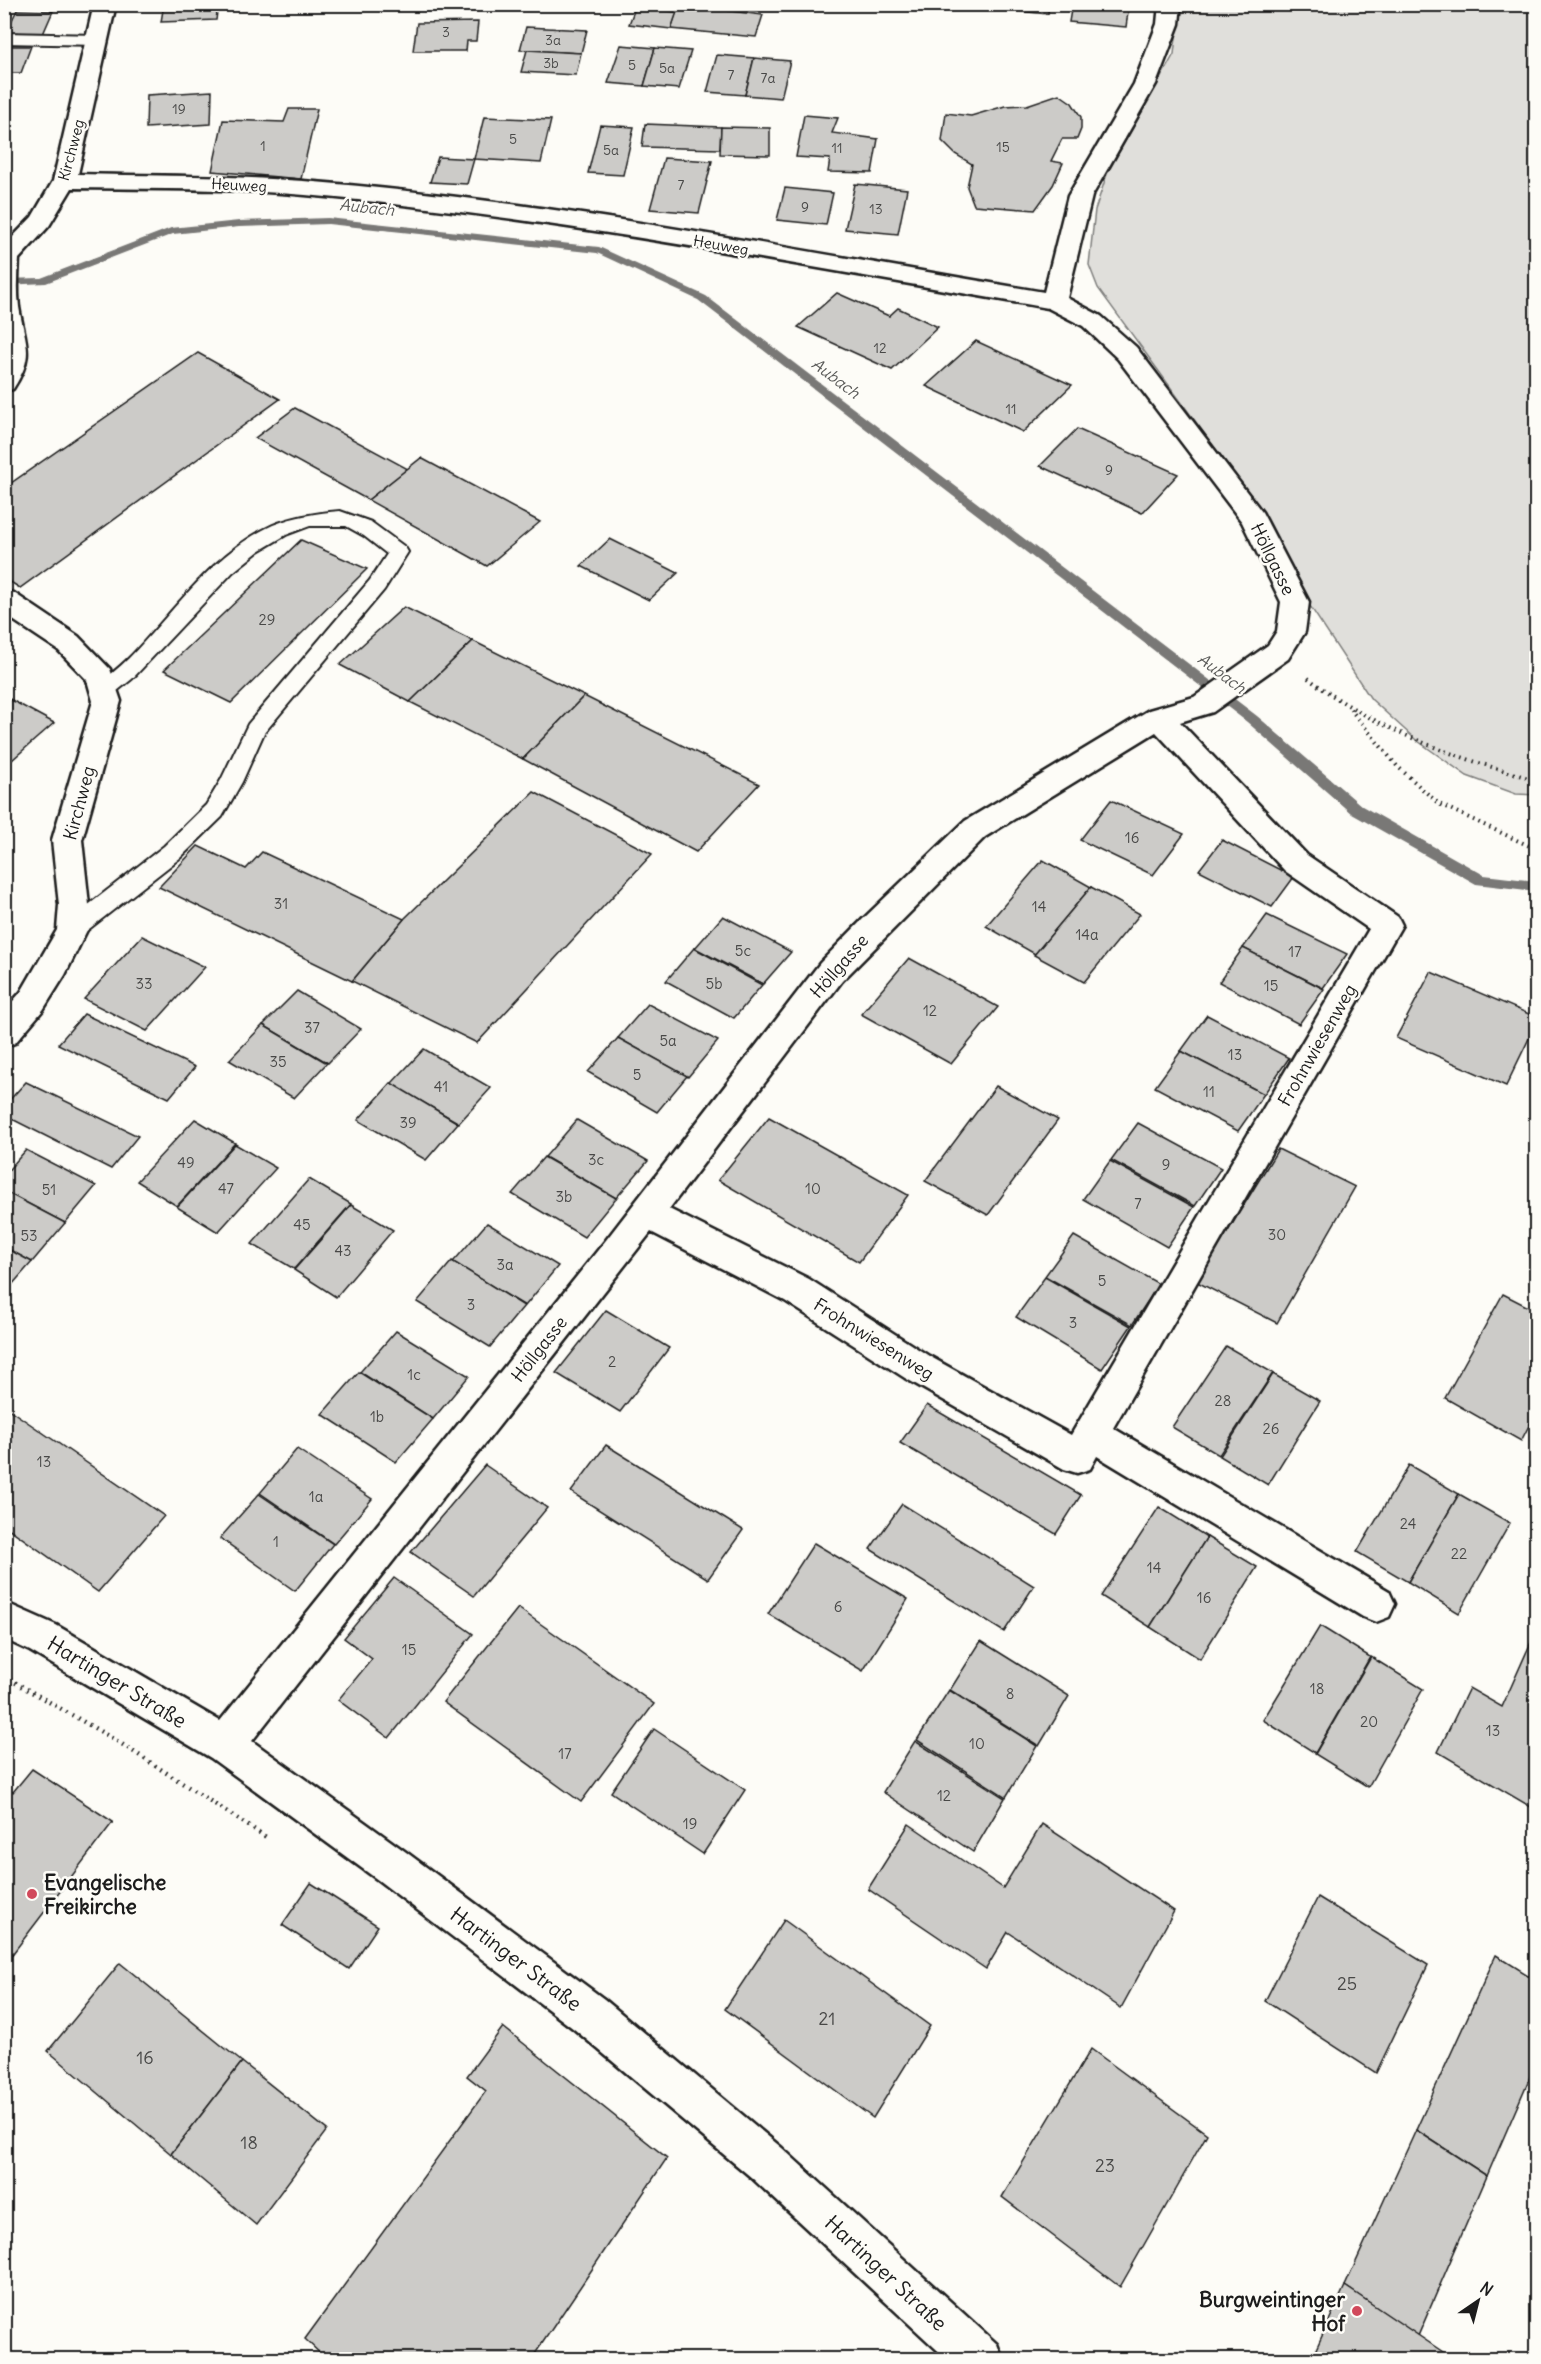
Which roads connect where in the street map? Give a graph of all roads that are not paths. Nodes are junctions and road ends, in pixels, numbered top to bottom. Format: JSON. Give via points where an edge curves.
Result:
{"nodes":[{"id":1,"x":105,"y":4,"type":"edge"},
{"id":2,"x":1170,"y":4,"type":"edge"},
{"id":3,"x":4,"y":38,"type":"edge"},
{"id":4,"x":98,"y":40,"type":"junction"},
{"id":5,"x":65,"y":180,"type":"junction"},
{"id":6,"x":6,"y":298,"type":"edge"},
{"id":7,"x":1054,"y":301,"type":"junction"},
{"id":8,"x":4,"y":383,"type":"edge"},
{"id":9,"x":4,"y":600,"type":"edge"},
{"id":10,"x":105,"y":690,"type":"junction"},
{"id":11,"x":1159,"y":717,"type":"junction"},
{"id":12,"x":72,"y":930,"type":"junction"},
{"id":13,"x":4,"y":1034,"type":"edge"},
{"id":14,"x":645,"y":1213,"type":"junction"},
{"id":15,"x":1091,"y":1434,"type":"junction"},
{"id":16,"x":1376,"y":1604,"type":"dead end"},
{"id":17,"x":4,"y":1620,"type":"edge"},
{"id":18,"x":225,"y":1745,"type":"junction"},
{"id":19,"x":981,"y":2360,"type":"edge"}],
"edges":[{"from":1,"to":4,"type":"street","name":"Kirchweg"},
{"from":2,"to":7,"type":"street","via":[[1168,24],[1145,84],[1080,196]]},
{"from":3,"to":4,"type":"lane"},
{"from":4,"to":5,"type":"street","name":"Kirchweg"},
{"from":5,"to":6,"type":"street","name":"Kirchweg","via":[[41,220],[7,258]]},
{"from":5,"to":7,"type":"street","name":"Heuweg","via":[[304,188],[543,215]]},
{"from":6,"to":8,"type":"street","name":"Kirchweg","via":[[16,364]]},
{"from":7,"to":11,"type":"street","name":"Höllgasse","via":[[1092,321],[1127,353],[1253,518],[1295,602],[1291,632],[1278,652],[1203,705]]},
{"from":9,"to":10,"type":"street","via":[[68,643],[100,676]]},
{"from":10,"to":12,"type":"street","name":"Kirchweg","via":[[108,701],[67,840],[74,905]]},
{"from":10,"to":12,"type":"lane","via":[[135,664],[201,590],[258,542],[298,521],[341,518],[368,528],[398,552],[377,585],[255,729],[214,811],[172,852]]},
{"from":11,"to":14,"type":"street","name":"Höllgasse","via":[[975,829],[831,972]]},
{"from":11,"to":15,"type":"street","name":"Frohnwiesenweg","via":[[1296,863],[1387,925]]},
{"from":12,"to":13,"type":"street","name":"Kirchweg","via":[[32,1000]]},
{"from":14,"to":15,"type":"street","name":"Frohnwiesenweg","via":[[797,1290],[917,1367],[1077,1457]]},
{"from":14,"to":18,"type":"street","name":"Höllgasse"},
{"from":15,"to":16,"type":"street"},
{"from":17,"to":18,"type":"street","name":"Hartinger Straße","via":[[43,1638]]},
{"from":18,"to":19,"type":"street","name":"Hartinger Straße","via":[[589,2014],[767,2163]]}]}
